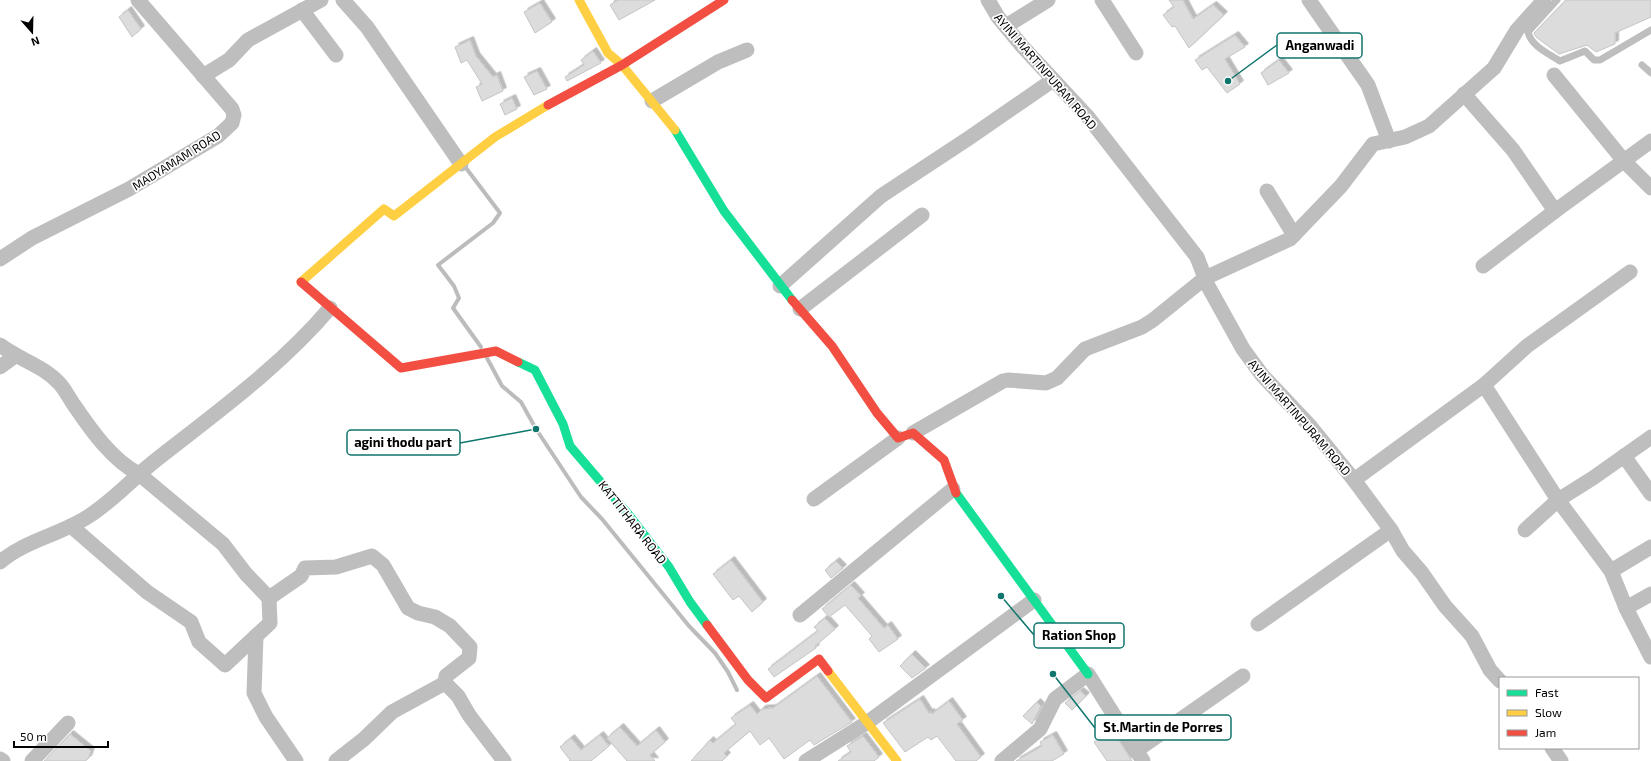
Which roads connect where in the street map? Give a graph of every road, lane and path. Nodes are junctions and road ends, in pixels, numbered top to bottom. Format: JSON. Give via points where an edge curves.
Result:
{"nodes":[{"id":1,"x":138,"y":0,"type":"edge"},
{"id":2,"x":321,"y":0,"type":"edge"},
{"id":3,"x":343,"y":0,"type":"edge"},
{"id":4,"x":579,"y":0,"type":"edge"},
{"id":5,"x":724,"y":0,"type":"edge"},
{"id":6,"x":988,"y":0,"type":"edge"},
{"id":7,"x":1048,"y":0,"type":"edge"},
{"id":8,"x":1102,"y":0,"type":"edge"},
{"id":9,"x":1309,"y":0,"type":"edge"},
{"id":10,"x":1544,"y":0,"type":"edge"},
{"id":11,"x":1557,"y":0,"type":"edge"},
{"id":12,"x":302,"y":10,"type":"junction"},
{"id":13,"x":1006,"y":26,"type":"junction"},
{"id":14,"x":1651,"y":30,"type":"edge"},
{"id":15,"x":747,"y":50,"type":"dead end"},
{"id":16,"x":1136,"y":53,"type":"dead end"},
{"id":17,"x":336,"y":55,"type":"dead end"},
{"id":18,"x":622,"y":64,"type":"junction"},
{"id":19,"x":1642,"y":64,"type":"dead end"},
{"id":20,"x":1651,"y":73,"type":"edge"},
{"id":21,"x":1554,"y":75,"type":"dead end"},
{"id":22,"x":203,"y":76,"type":"junction"},
{"id":23,"x":1053,"y":80,"type":"junction"},
{"id":24,"x":1464,"y":94,"type":"junction"},
{"id":25,"x":652,"y":101,"type":"junction"},
{"id":26,"x":1389,"y":141,"type":"junction"},
{"id":27,"x":1651,"y":141,"type":"edge"},
{"id":28,"x":1624,"y":161,"type":"junction"},
{"id":29,"x":461,"y":164,"type":"junction"},
{"id":30,"x":1651,"y":188,"type":"edge"},
{"id":31,"x":1267,"y":191,"type":"dead end"},
{"id":32,"x":1555,"y":211,"type":"junction"},
{"id":33,"x":922,"y":216,"type":"dead end"},
{"id":34,"x":1294,"y":235,"type":"junction"},
{"id":35,"x":0,"y":259,"type":"edge"},
{"id":36,"x":1483,"y":266,"type":"dead end"},
{"id":37,"x":1630,"y":272,"type":"dead end"},
{"id":38,"x":1205,"y":278,"type":"junction"},
{"id":39,"x":780,"y":286,"type":"junction"},
{"id":40,"x":330,"y":308,"type":"junction"},
{"id":41,"x":800,"y":309,"type":"junction"},
{"id":42,"x":0,"y":345,"type":"edge"},
{"id":43,"x":15,"y":356,"type":"junction"},
{"id":44,"x":0,"y":367,"type":"edge"},
{"id":45,"x":1484,"y":385,"type":"junction"},
{"id":46,"x":913,"y":433,"type":"junction"},
{"id":47,"x":1651,"y":437,"type":"edge"},
{"id":48,"x":898,"y":438,"type":"junction"},
{"id":49,"x":1624,"y":456,"type":"junction"},
{"id":50,"x":139,"y":474,"type":"junction"},
{"id":51,"x":1354,"y":480,"type":"junction"},
{"id":52,"x":953,"y":489,"type":"junction"},
{"id":53,"x":1651,"y":494,"type":"edge"},
{"id":54,"x":814,"y":499,"type":"dead end"},
{"id":55,"x":1558,"y":500,"type":"junction"},
{"id":56,"x":71,"y":526,"type":"junction"},
{"id":57,"x":1391,"y":530,"type":"junction"},
{"id":58,"x":1525,"y":530,"type":"dead end"},
{"id":59,"x":1651,"y":547,"type":"edge"},
{"id":60,"x":0,"y":562,"type":"edge"},
{"id":61,"x":1611,"y":571,"type":"junction"},
{"id":62,"x":1651,"y":594,"type":"edge"},
{"id":63,"x":269,"y":598,"type":"junction"},
{"id":64,"x":1034,"y":600,"type":"junction"},
{"id":65,"x":1626,"y":608,"type":"junction"},
{"id":66,"x":800,"y":615,"type":"dead end"},
{"id":67,"x":1258,"y":624,"type":"dead end"},
{"id":68,"x":256,"y":636,"type":"junction"},
{"id":69,"x":1651,"y":658,"type":"edge"},
{"id":70,"x":1088,"y":674,"type":"junction"},
{"id":71,"x":1243,"y":676,"type":"dead end"},
{"id":72,"x":1499,"y":680,"type":"edge"},
{"id":73,"x":445,"y":683,"type":"junction"},
{"id":74,"x":868,"y":722,"type":"junction"},
{"id":75,"x":68,"y":723,"type":"dead end"},
{"id":76,"x":1553,"y":749,"type":"edge"},
{"id":77,"x":1140,"y":756,"type":"edge"},
{"id":78,"x":0,"y":758,"type":"edge"},
{"id":79,"x":889,"y":758,"type":"edge"},
{"id":80,"x":3,"y":761,"type":"edge"},
{"id":81,"x":32,"y":761,"type":"edge"},
{"id":82,"x":296,"y":761,"type":"edge"},
{"id":83,"x":336,"y":761,"type":"edge"},
{"id":84,"x":504,"y":761,"type":"edge"},
{"id":85,"x":806,"y":761,"type":"edge"},
{"id":86,"x":1002,"y":761,"type":"edge"},
{"id":87,"x":1560,"y":761,"type":"edge"}],
"edges":[{"from":1,"to":22,"type":"street","name":"MADYAMAM ROAD"},
{"from":2,"to":12,"type":"street"},
{"from":3,"to":29,"type":"street","via":[[367,27]]},
{"from":4,"to":18,"type":"street","via":[[608,53]]},
{"from":5,"to":18,"type":"street"},
{"from":6,"to":13,"type":"street","name":"AYINI MARTINPURAM ROAD"},
{"from":7,"to":13,"type":"street"},
{"from":8,"to":16,"type":"street"},
{"from":9,"to":26,"type":"street","via":[[1368,85]]},
{"from":10,"to":24,"type":"street","via":[[1517,30],[1494,68]]},
{"from":11,"to":14,"type":"lane","via":[[1528,32],[1533,43],[1560,61],[1585,51],[1594,60],[1600,60]]},
{"from":12,"to":17,"type":"street"},
{"from":12,"to":22,"type":"street","via":[[248,40],[229,60]]},
{"from":13,"to":23,"type":"street","name":"AYINI MARTINPURAM ROAD"},
{"from":15,"to":25,"type":"street","via":[[718,62]]},
{"from":18,"to":25,"type":"street"},
{"from":18,"to":29,"type":"street","via":[[524,118]]},
{"from":19,"to":20,"type":"lane"},
{"from":21,"to":28,"type":"street"},
{"from":22,"to":35,"type":"street","name":"MADYAMAM ROAD","via":[[232,109],[234,115],[232,123],[218,136],[129,189],[32,238]]},
{"from":23,"to":38,"type":"street","name":"AYINI MARTINPURAM ROAD","via":[[1088,117],[1197,257]]},
{"from":23,"to":39,"type":"street","via":[[881,196]]},
{"from":24,"to":26,"type":"street","via":[[1429,126]]},
{"from":24,"to":32,"type":"street","via":[[1513,150]]},
{"from":25,"to":39,"type":"street","via":[[680,136],[724,210]]},
{"from":26,"to":34,"type":"street","via":[[1373,144],[1341,186]]},
{"from":27,"to":28,"type":"street"},
{"from":28,"to":30,"type":"street"},
{"from":28,"to":32,"type":"street"},
{"from":29,"to":40,"type":"street","via":[[394,216],[384,209],[301,282]]},
{"from":31,"to":34,"type":"street"},
{"from":32,"to":36,"type":"street"},
{"from":33,"to":41,"type":"street"},
{"from":34,"to":38,"type":"street"},
{"from":37,"to":45,"type":"street","via":[[1527,346]]},
{"from":38,"to":46,"type":"street","via":[[1142,327],[1085,349],[1057,378],[1046,383],[1003,381]]},
{"from":38,"to":51,"type":"street","name":"AYINI MARTINPURAM ROAD","via":[[1227,322],[1252,362]]},
{"from":39,"to":41,"type":"street"},
{"from":40,"to":50,"type":"street","via":[[307,335],[245,392]]},
{"from":40,"to":74,"type":"street","name":"KATTITHARA ROAD","via":[[401,368],[496,351],[535,370],[563,424],[570,446],[629,515],[748,680],[766,698],[819,659]]},
{"from":41,"to":48,"type":"street","via":[[832,346],[877,413]]},
{"from":42,"to":43,"type":"street"},
{"from":43,"to":44,"type":"street"},
{"from":43,"to":50,"type":"street","via":[[60,383],[86,422],[129,468]]},
{"from":45,"to":51,"type":"street"},
{"from":45,"to":55,"type":"street"},
{"from":46,"to":48,"type":"street"},
{"from":46,"to":52,"type":"street","via":[[944,460]]},
{"from":47,"to":49,"type":"street"},
{"from":48,"to":54,"type":"street"},
{"from":49,"to":53,"type":"street"},
{"from":49,"to":55,"type":"street"},
{"from":50,"to":56,"type":"street","via":[[117,496]]},
{"from":50,"to":63,"type":"street","via":[[223,544]]},
{"from":51,"to":57,"type":"street","name":"AYINI MARTINPURAM ROAD"},
{"from":52,"to":64,"type":"street"},
{"from":52,"to":66,"type":"street"},
{"from":55,"to":58,"type":"street"},
{"from":55,"to":61,"type":"street"},
{"from":56,"to":60,"type":"street","via":[[12,552]]},
{"from":56,"to":68,"type":"street","via":[[147,592],[191,622],[199,642],[225,665]]},
{"from":57,"to":67,"type":"street"},
{"from":57,"to":72,"type":"street","name":"AYINI MARTINPURAM ROAD","via":[[1403,551],[1445,606],[1472,636],[1490,670]]},
{"from":59,"to":61,"type":"street"},
{"from":61,"to":65,"type":"street"},
{"from":62,"to":65,"type":"street"},
{"from":63,"to":68,"type":"street","via":[[270,623]]},
{"from":63,"to":73,"type":"street","via":[[301,576],[305,568],[336,567],[372,556],[383,565],[408,608],[435,617],[450,626],[470,647],[469,658],[446,676]]},
{"from":64,"to":70,"type":"street"},
{"from":64,"to":74,"type":"street"},
{"from":65,"to":69,"type":"street"},
{"from":68,"to":82,"type":"street","via":[[254,693],[266,717]]},
{"from":70,"to":77,"type":"street"},
{"from":70,"to":86,"type":"street","via":[[1055,699],[1040,729]]},
{"from":71,"to":77,"type":"street"},
{"from":73,"to":83,"type":"street","via":[[392,712]]},
{"from":73,"to":84,"type":"street","via":[[458,696]]},
{"from":74,"to":79,"type":"street","name":"KATTITHARA ROAD"},
{"from":74,"to":85,"type":"street"},
{"from":75,"to":81,"type":"street"},
{"from":76,"to":87,"type":"street"},
{"from":78,"to":80,"type":"street"}]}
